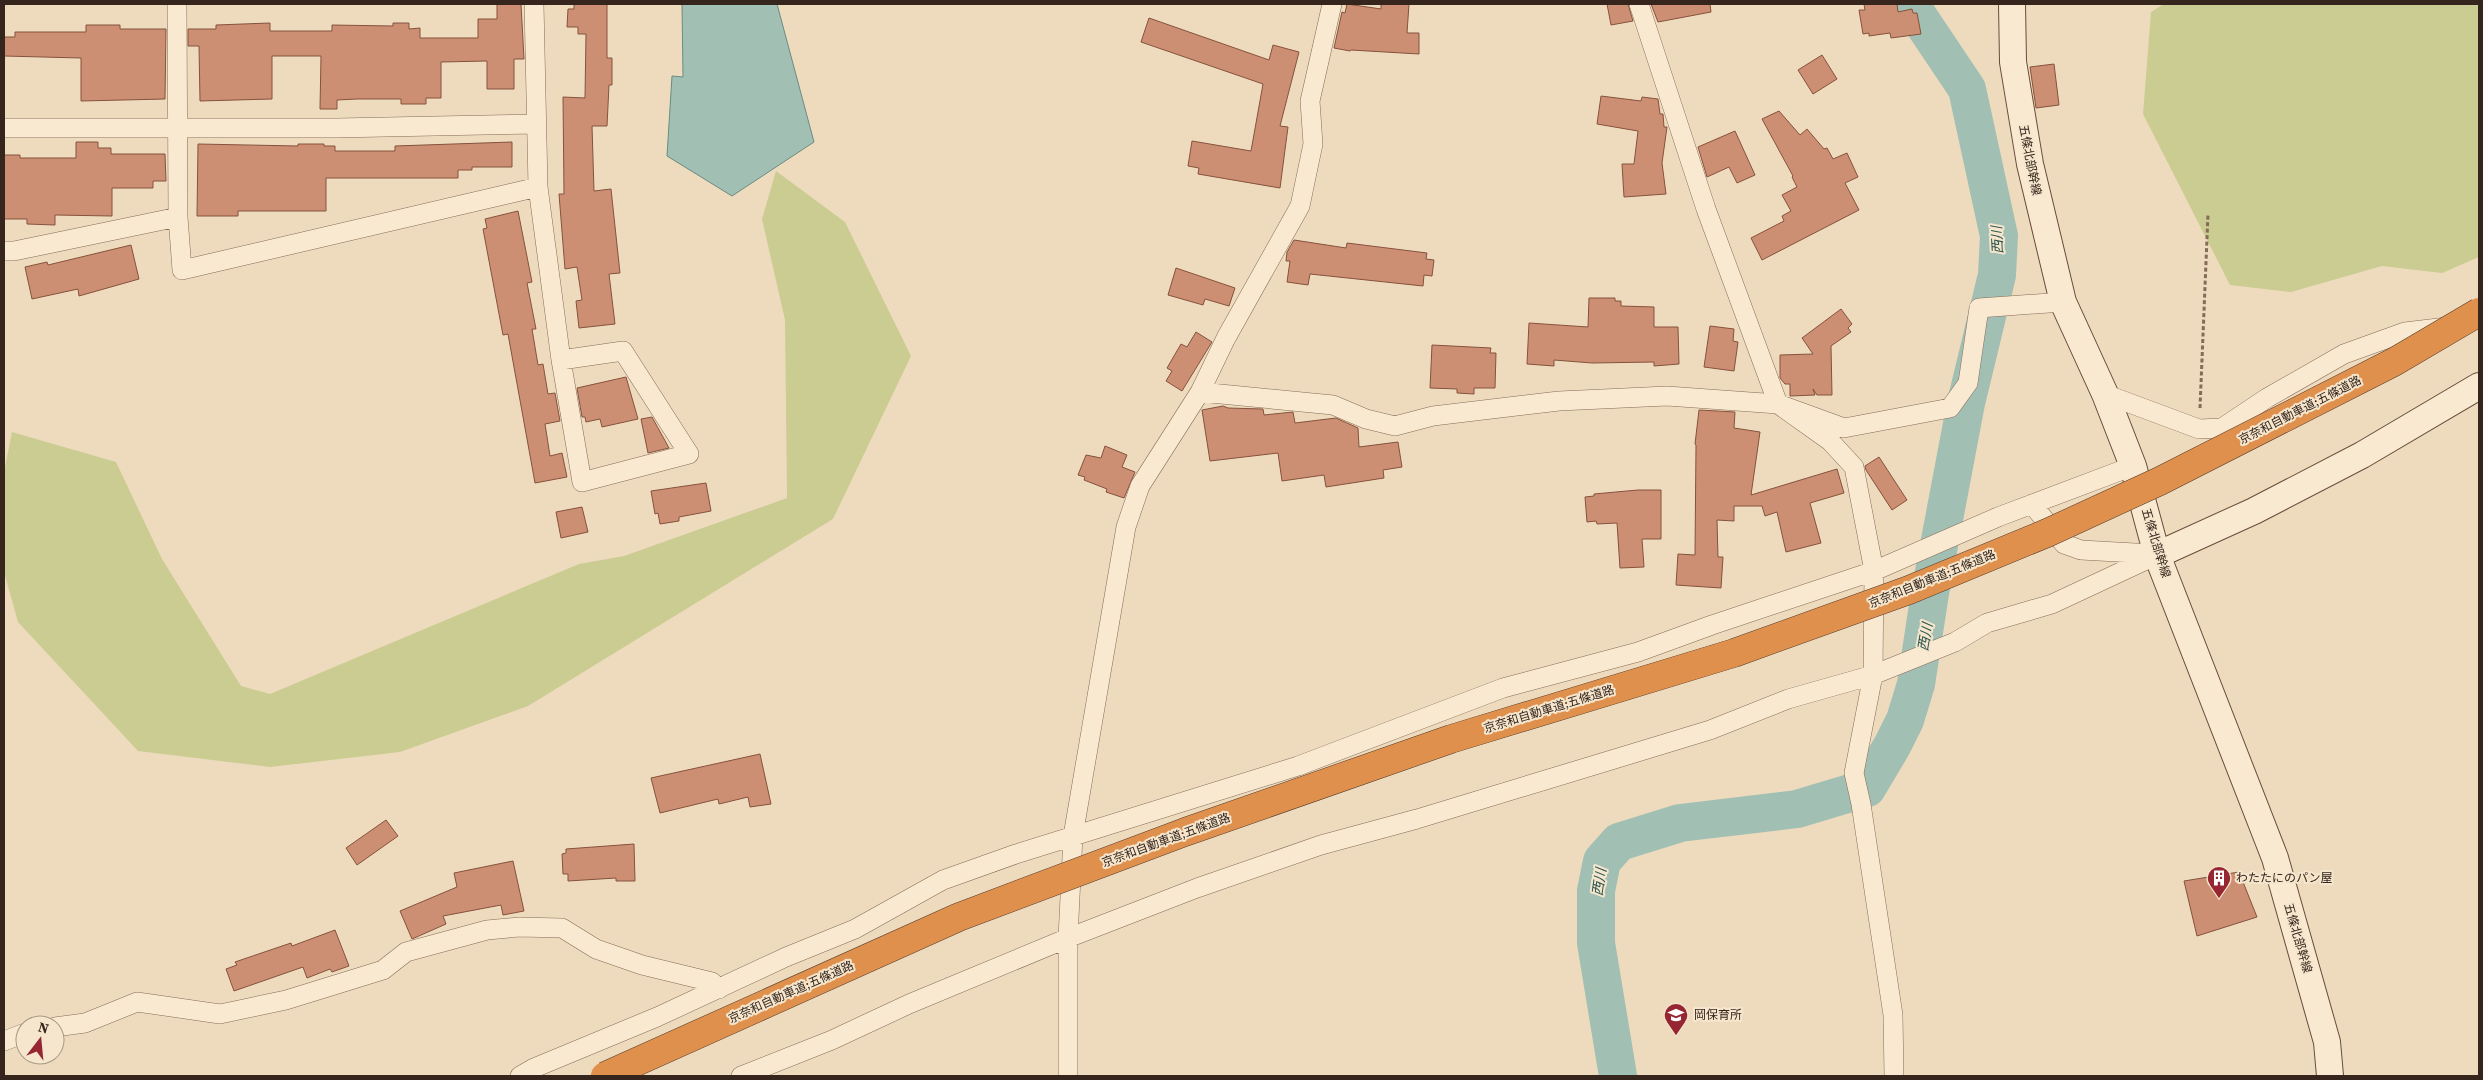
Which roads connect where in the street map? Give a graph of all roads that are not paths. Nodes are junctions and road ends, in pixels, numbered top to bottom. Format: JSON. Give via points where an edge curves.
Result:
{"nodes":[{"id":1,"x":177,"y":4,"type":"edge"},
{"id":2,"x":534,"y":4,"type":"edge"},
{"id":3,"x":1332,"y":4,"type":"edge"},
{"id":4,"x":1640,"y":4,"type":"edge"},
{"id":5,"x":2012,"y":4,"type":"edge"},
{"id":6,"x":537,"y":124,"type":"junction"},
{"id":7,"x":4,"y":128,"type":"edge"},
{"id":8,"x":178,"y":128,"type":"junction"},
{"id":9,"x":538,"y":187,"type":"junction"},
{"id":10,"x":178,"y":217,"type":"junction"},
{"id":11,"x":4,"y":251,"type":"edge"},
{"id":12,"x":2063,"y":302,"type":"junction"},
{"id":13,"x":2479,"y":312,"type":"edge"},
{"id":14,"x":2479,"y":327,"type":"edge"},
{"id":15,"x":561,"y":360,"type":"junction"},
{"id":16,"x":2479,"y":386,"type":"edge"},
{"id":17,"x":1200,"y":392,"type":"junction"},
{"id":18,"x":2105,"y":394,"type":"junction"},
{"id":19,"x":1778,"y":404,"type":"junction"},
{"id":20,"x":2133,"y":466,"type":"junction"},
{"id":21,"x":2032,"y":504,"type":"junction"},
{"id":22,"x":2157,"y":555,"type":"junction"},
{"id":23,"x":1874,"y":571,"type":"junction"},
{"id":24,"x":1873,"y":675,"type":"junction"},
{"id":25,"x":1073,"y":836,"type":"junction"},
{"id":26,"x":1068,"y":938,"type":"junction"},
{"id":27,"x":719,"y":989,"type":"junction"},
{"id":28,"x":65,"y":1026,"type":"edge"},
{"id":29,"x":520,"y":1076,"type":"edge"},
{"id":30,"x":605,"y":1076,"type":"edge"},
{"id":31,"x":741,"y":1076,"type":"edge"},
{"id":32,"x":1068,"y":1076,"type":"edge"},
{"id":33,"x":1894,"y":1076,"type":"edge"},
{"id":34,"x":2330,"y":1076,"type":"edge"}],
"edges":[{"from":1,"to":8,"type":"street"},
{"from":2,"to":6,"type":"street"},
{"from":3,"to":17,"type":"street","via":[[1310,101],[1313,144],[1300,206],[1226,338]]},
{"from":4,"to":19,"type":"street","via":[[1706,209]]},
{"from":5,"to":12,"type":"street","name":"五條北部幹線","via":[[2013,62],[2030,164]]},
{"from":6,"to":8,"type":"street"},
{"from":6,"to":9,"type":"street"},
{"from":7,"to":8,"type":"street"},
{"from":8,"to":10,"type":"street"},
{"from":9,"to":10,"type":"street","via":[[182,270]]},
{"from":9,"to":15,"type":"street"},
{"from":10,"to":11,"type":"street"},
{"from":12,"to":18,"type":"street","name":"五條北部幹線"},
{"from":12,"to":19,"type":"street","via":[[1979,308],[1968,383],[1950,408],[1844,428]]},
{"from":13,"to":30,"type":"highway","name":"京奈和自動車道;五條道路","bridge":true,"via":[[2394,362],[2176,472],[2047,533],[1909,590],[1734,653],[1451,739],[1185,832],[959,917]]},
{"from":14,"to":18,"type":"street","via":[[2405,332],[2344,354],[2222,428],[2199,429]]},
{"from":15,"to":15,"type":"street","via":[[623,351],[689,454],[582,482]]},
{"from":16,"to":22,"type":"street","via":[[2362,455]]},
{"from":17,"to":19,"type":"street","via":[[1333,406],[1395,426],[1433,416],[1559,401],[1668,396]]},
{"from":17,"to":25,"type":"street","via":[[1140,486],[1126,527]]},
{"from":18,"to":20,"type":"street","name":"五條北部幹線"},
{"from":19,"to":23,"type":"street","via":[[1830,442],[1854,467]]},
{"from":20,"to":21,"type":"street"},
{"from":20,"to":22,"type":"street","name":"五條北部幹線"},
{"from":21,"to":22,"type":"street","via":[[2064,544],[2081,550]]},
{"from":21,"to":23,"type":"street"},
{"from":22,"to":24,"type":"street","via":[[2052,604],[1987,623],[1955,642]]},
{"from":22,"to":34,"type":"street","name":"五條北部幹線","via":[[2275,858],[2327,1042]]},
{"from":23,"to":24,"type":"street"},
{"from":23,"to":25,"type":"street","via":[[1638,652],[1503,688],[1298,766]]},
{"from":24,"to":26,"type":"street","via":[[1788,699],[1710,730],[1321,845]]},
{"from":24,"to":33,"type":"street","via":[[1854,773],[1893,1016]]},
{"from":25,"to":26,"type":"street"},
{"from":25,"to":27,"type":"street","via":[[943,880],[855,929]]},
{"from":26,"to":31,"type":"street"},
{"from":26,"to":32,"type":"street"},
{"from":27,"to":28,"type":"street","via":[[712,982],[642,965],[596,949],[562,928],[519,927],[487,930],[406,952],[383,970],[286,1000],[220,1014],[137,1002],[85,1023]]},
{"from":27,"to":29,"type":"street"}]}
